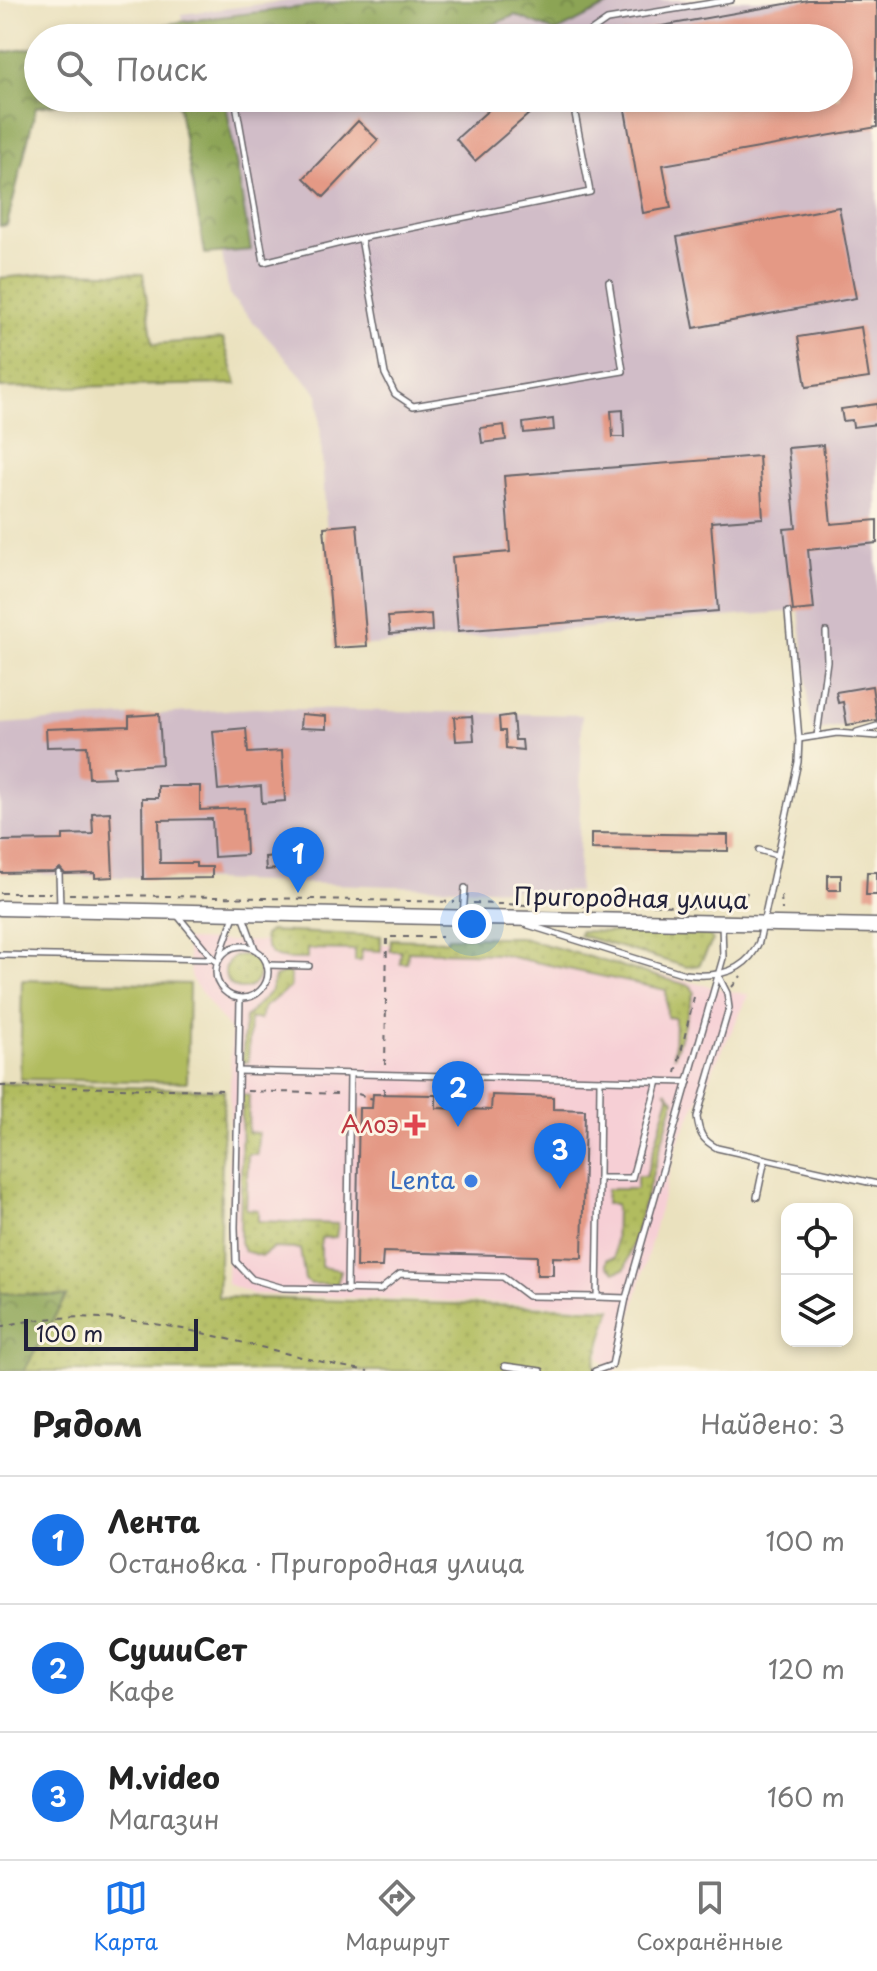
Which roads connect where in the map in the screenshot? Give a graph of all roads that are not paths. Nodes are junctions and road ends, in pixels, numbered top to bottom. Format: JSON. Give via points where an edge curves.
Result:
{"nodes":[{"id":1,"x":731,"y":0,"type":"edge"},
{"id":2,"x":601,"y":24,"type":"edge"},
{"id":3,"x":237,"y":112,"type":"edge"},
{"id":4,"x":575,"y":112,"type":"edge"},
{"id":5,"x":361,"y":238,"type":"junction"},
{"id":6,"x":609,"y":282,"type":"dead end"},
{"id":7,"x":788,"y":612,"type":"dead end"},
{"id":8,"x":826,"y":632,"type":"dead end"},
{"id":9,"x":877,"y":726,"type":"edge"},
{"id":10,"x":852,"y":733,"type":"junction"},
{"id":11,"x":817,"y":736,"type":"junction"},
{"id":12,"x":877,"y":736,"type":"edge"},
{"id":13,"x":799,"y":739,"type":"junction"},
{"id":14,"x":759,"y":850,"type":"dead end"},
{"id":15,"x":776,"y":855,"type":"junction"},
{"id":16,"x":59,"y":873,"type":"dead end"},
{"id":17,"x":465,"y":888,"type":"dead end"},
{"id":18,"x":0,"y":908,"type":"edge"},
{"id":19,"x":60,"y":909,"type":"junction"},
{"id":20,"x":464,"y":910,"type":"junction"},
{"id":21,"x":175,"y":912,"type":"junction"},
{"id":22,"x":239,"y":913,"type":"junction"},
{"id":23,"x":512,"y":919,"type":"junction"},
{"id":24,"x":722,"y":923,"type":"junction"},
{"id":25,"x":762,"y":924,"type":"junction"},
{"id":26,"x":877,"y":926,"type":"edge"},
{"id":27,"x":255,"y":949,"type":"junction"},
{"id":28,"x":0,"y":955,"type":"edge"},
{"id":29,"x":216,"y":962,"type":"junction"},
{"id":30,"x":267,"y":965,"type":"junction"},
{"id":31,"x":309,"y":966,"type":"dead end"},
{"id":32,"x":717,"y":974,"type":"junction"},
{"id":33,"x":240,"y":999,"type":"junction"},
{"id":34,"x":238,"y":1071,"type":"junction"},
{"id":35,"x":350,"y":1074,"type":"junction"},
{"id":36,"x":600,"y":1080,"type":"junction"},
{"id":37,"x":658,"y":1081,"type":"junction"},
{"id":38,"x":688,"y":1082,"type":"junction"},
{"id":39,"x":766,"y":1159,"type":"junction"},
{"id":40,"x":599,"y":1178,"type":"junction"},
{"id":41,"x":877,"y":1184,"type":"edge"},
{"id":42,"x":757,"y":1197,"type":"dead end"},
{"id":43,"x":347,"y":1291,"type":"junction"},
{"id":44,"x":597,"y":1297,"type":"junction"},
{"id":45,"x":626,"y":1298,"type":"junction"},
{"id":46,"x":505,"y":1366,"type":"dead end"},
{"id":47,"x":541,"y":1371,"type":"edge"},
{"id":48,"x":595,"y":1371,"type":"edge"}],
"edges":[{"from":1,"to":2,"type":"lane"},
{"from":3,"to":5,"type":"lane","via":[[264,262]]},
{"from":4,"to":5,"type":"lane","via":[[590,192]]},
{"from":5,"to":6,"type":"lane","via":[[385,374],[395,394],[413,406],[623,371]]},
{"from":7,"to":13,"type":"lane"},
{"from":8,"to":11,"type":"lane"},
{"from":9,"to":10,"type":"lane"},
{"from":10,"to":11,"type":"lane"},
{"from":10,"to":12,"type":"lane"},
{"from":11,"to":13,"type":"lane"},
{"from":13,"to":15,"type":"lane"},
{"from":14,"to":15,"type":"lane"},
{"from":15,"to":25,"type":"lane"},
{"from":16,"to":19,"type":"lane"},
{"from":17,"to":20,"type":"lane"},
{"from":18,"to":19,"type":"street","name":"Пригородная улица"},
{"from":19,"to":21,"type":"street","name":"Пригородная улица"},
{"from":20,"to":22,"type":"street","name":"Пригородная улица"},
{"from":20,"to":23,"type":"street","name":"Пригородная улица"},
{"from":21,"to":22,"type":"street","name":"Пригородная улица"},
{"from":21,"to":29,"type":"lane"},
{"from":22,"to":27,"type":"lane"},
{"from":22,"to":29,"type":"lane"},
{"from":23,"to":24,"type":"street","name":"Пригородная улица"},
{"from":23,"to":32,"type":"lane","via":[[685,974]]},
{"from":24,"to":25,"type":"street","name":"Пригородная улица"},
{"from":24,"to":32,"type":"lane","via":[[723,958]]},
{"from":25,"to":26,"type":"street","name":"Пригородная улица"},
{"from":25,"to":32,"type":"lane","via":[[750,958]]},
{"from":27,"to":29,"type":"lane","via":[[242,946]]},
{"from":27,"to":30,"type":"lane"},
{"from":28,"to":29,"type":"lane"},
{"from":29,"to":33,"type":"lane","via":[[217,980],[226,993]]},
{"from":30,"to":31,"type":"lane"},
{"from":30,"to":33,"type":"lane","via":[[265,986]]},
{"from":32,"to":38,"type":"lane"},
{"from":32,"to":39,"type":"lane","via":[[729,1008],[697,1117],[699,1132],[717,1148]]},
{"from":33,"to":34,"type":"lane"},
{"from":34,"to":35,"type":"lane"},
{"from":34,"to":43,"type":"lane","via":[[236,1262],[252,1279],[283,1288]]},
{"from":35,"to":36,"type":"lane"},
{"from":35,"to":43,"type":"lane"},
{"from":36,"to":37,"type":"lane"},
{"from":36,"to":40,"type":"lane"},
{"from":37,"to":38,"type":"lane"},
{"from":37,"to":40,"type":"lane","via":[[632,1178]]},
{"from":38,"to":45,"type":"lane"},
{"from":39,"to":41,"type":"lane"},
{"from":39,"to":42,"type":"lane"},
{"from":40,"to":44,"type":"lane"},
{"from":43,"to":44,"type":"lane","via":[[380,1290],[400,1274],[503,1277],[528,1296]]},
{"from":44,"to":45,"type":"lane"},
{"from":45,"to":48,"type":"lane","via":[[612,1365]]},
{"from":46,"to":47,"type":"lane"}]}
